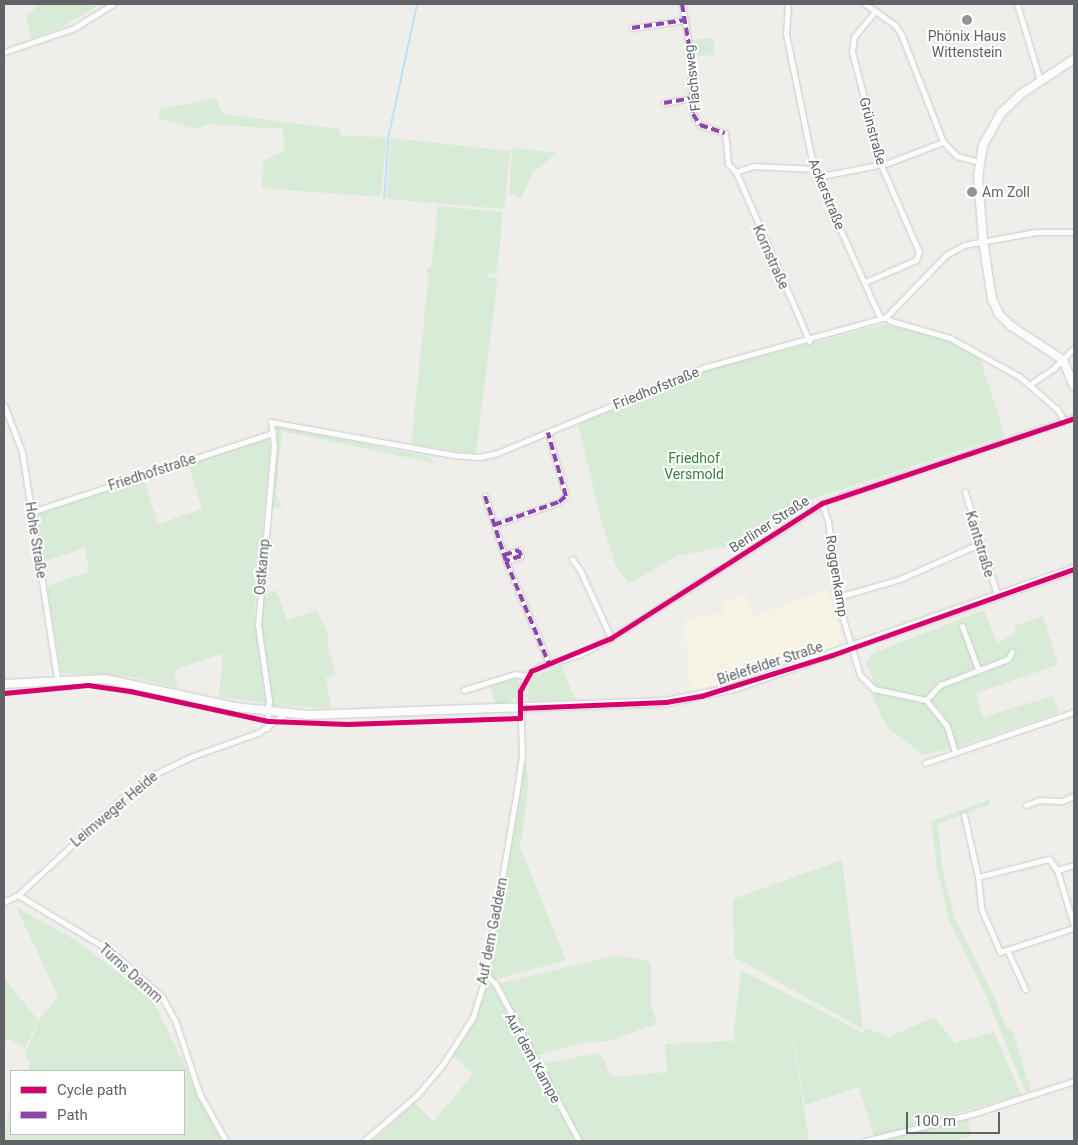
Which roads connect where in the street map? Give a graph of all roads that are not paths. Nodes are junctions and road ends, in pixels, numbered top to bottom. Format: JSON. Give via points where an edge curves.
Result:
{"nodes":[{"id":1,"x":113,"y":4,"type":"edge"},
{"id":2,"x":682,"y":4,"type":"edge"},
{"id":3,"x":788,"y":4,"type":"edge"},
{"id":4,"x":865,"y":4,"type":"edge"},
{"id":5,"x":1017,"y":4,"type":"edge"},
{"id":6,"x":875,"y":11,"type":"junction"},
{"id":7,"x":685,"y":20,"type":"junction"},
{"id":8,"x":632,"y":28,"type":"dead end"},
{"id":9,"x":4,"y":52,"type":"edge"},
{"id":10,"x":1074,"y":59,"type":"edge"},
{"id":11,"x":1040,"y":80,"type":"junction"},
{"id":12,"x":692,"y":98,"type":"junction"},
{"id":13,"x":664,"y":103,"type":"dead end"},
{"id":14,"x":942,"y":142,"type":"junction"},
{"id":15,"x":979,"y":162,"type":"junction"},
{"id":16,"x":881,"y":165,"type":"junction"},
{"id":17,"x":815,"y":168,"type":"junction"},
{"id":18,"x":736,"y":172,"type":"junction"},
{"id":19,"x":822,"y":176,"type":"junction"},
{"id":20,"x":1074,"y":232,"type":"edge"},
{"id":21,"x":983,"y":240,"type":"junction"},
{"id":22,"x":865,"y":282,"type":"junction"},
{"id":23,"x":883,"y":318,"type":"junction"},
{"id":24,"x":809,"y":341,"type":"junction"},
{"id":25,"x":1074,"y":348,"type":"edge"},
{"id":26,"x":1063,"y":360,"type":"junction"},
{"id":27,"x":1029,"y":385,"type":"junction"},
{"id":28,"x":1074,"y":386,"type":"edge"},
{"id":29,"x":4,"y":405,"type":"edge"},
{"id":30,"x":1074,"y":418,"type":"edge"},
{"id":31,"x":1063,"y":419,"type":"junction"},
{"id":32,"x":271,"y":422,"type":"joint"},
{"id":33,"x":273,"y":433,"type":"junction"},
{"id":34,"x":548,"y":433,"type":"junction"},
{"id":35,"x":965,"y":492,"type":"dead end"},
{"id":36,"x":485,"y":496,"type":"dead end"},
{"id":37,"x":822,"y":503,"type":"junction"},
{"id":38,"x":31,"y":512,"type":"junction"},
{"id":39,"x":494,"y":525,"type":"junction"},
{"id":40,"x":979,"y":544,"type":"junction"},
{"id":41,"x":572,"y":559,"type":"dead end"},
{"id":42,"x":1074,"y":569,"type":"edge"},
{"id":43,"x":997,"y":595,"type":"junction"},
{"id":44,"x":838,"y":597,"type":"junction"},
{"id":45,"x":962,"y":626,"type":"dead end"},
{"id":46,"x":611,"y":638,"type":"junction"},
{"id":47,"x":852,"y":648,"type":"junction"},
{"id":48,"x":1012,"y":652,"type":"dead end"},
{"id":49,"x":549,"y":664,"type":"junction"},
{"id":50,"x":978,"y":670,"type":"junction"},
{"id":51,"x":526,"y":676,"type":"junction"},
{"id":52,"x":57,"y":679,"type":"junction"},
{"id":53,"x":4,"y":684,"type":"edge"},
{"id":54,"x":464,"y":690,"type":"dead end"},
{"id":55,"x":926,"y":700,"type":"junction"},
{"id":56,"x":520,"y":708,"type":"junction"},
{"id":57,"x":268,"y":712,"type":"junction"},
{"id":58,"x":1074,"y":712,"type":"edge"},
{"id":59,"x":287,"y":713,"type":"junction"},
{"id":60,"x":267,"y":728,"type":"junction"},
{"id":61,"x":955,"y":752,"type":"junction"},
{"id":62,"x":925,"y":763,"type":"dead end"},
{"id":63,"x":1074,"y":796,"type":"edge"},
{"id":64,"x":1026,"y":805,"type":"dead end"},
{"id":65,"x":964,"y":815,"type":"dead end"},
{"id":66,"x":1074,"y":865,"type":"edge"},
{"id":67,"x":1057,"y":870,"type":"junction"},
{"id":68,"x":978,"y":877,"type":"junction"},
{"id":69,"x":18,"y":894,"type":"junction"},
{"id":70,"x":4,"y":902,"type":"edge"},
{"id":71,"x":1074,"y":927,"type":"edge"},
{"id":72,"x":1008,"y":952,"type":"junction"},
{"id":73,"x":486,"y":976,"type":"junction"},
{"id":74,"x":1025,"y":989,"type":"dead end"},
{"id":75,"x":1074,"y":1081,"type":"edge"},
{"id":76,"x":226,"y":1141,"type":"edge"},
{"id":77,"x":364,"y":1141,"type":"edge"},
{"id":78,"x":579,"y":1141,"type":"edge"},
{"id":79,"x":865,"y":1141,"type":"edge"}],
"edges":[{"from":1,"to":9,"type":"street","via":[[74,28]]},
{"from":2,"to":7,"type":"street","name":"Flachsweg"},
{"from":3,"to":17,"type":"street","name":"Ackerstraße","via":[[786,34]]},
{"from":4,"to":6,"type":"street"},
{"from":5,"to":11,"type":"street"},
{"from":6,"to":14,"type":"street","via":[[895,25],[901,34]]},
{"from":6,"to":16,"type":"street","name":"Grünstraße","via":[[854,37],[852,51]]},
{"from":7,"to":8,"type":"street"},
{"from":7,"to":12,"type":"street","name":"Flachsweg"},
{"from":10,"to":11,"type":"main road"},
{"from":11,"to":15,"type":"main road","via":[[1001,113],[983,145]]},
{"from":12,"to":13,"type":"street"},
{"from":12,"to":18,"type":"street","name":"Flachsweg","via":[[694,114],[700,125],[725,134],[728,164]]},
{"from":14,"to":15,"type":"street","via":[[957,156]]},
{"from":14,"to":16,"type":"street"},
{"from":15,"to":21,"type":"main road"},
{"from":16,"to":19,"type":"street"},
{"from":16,"to":22,"type":"street","name":"Grünstraße","via":[[919,252],[916,260]]},
{"from":17,"to":18,"type":"street","via":[[753,166]]},
{"from":17,"to":19,"type":"street","name":"Ackerstraße"},
{"from":18,"to":24,"type":"street","name":"Kornstraße"},
{"from":19,"to":22,"type":"street","name":"Ackerstraße","via":[[823,190]]},
{"from":20,"to":21,"type":"street","via":[[1036,232]]},
{"from":21,"to":23,"type":"street","via":[[946,255]]},
{"from":21,"to":26,"type":"main road","via":[[992,299],[999,314],[1011,326]]},
{"from":22,"to":23,"type":"street","name":"Ackerstraße"},
{"from":23,"to":24,"type":"street","name":"Friedhofstraße","via":[[824,332]]},
{"from":23,"to":27,"type":"street","via":[[950,338]]},
{"from":24,"to":34,"type":"street","name":"Friedhofstraße","via":[[764,349],[706,367]]},
{"from":25,"to":26,"type":"street"},
{"from":26,"to":27,"type":"street"},
{"from":26,"to":28,"type":"main road"},
{"from":27,"to":31,"type":"street","via":[[1057,409]]},
{"from":29,"to":38,"type":"street","name":"Hohe Straße","via":[[22,452]]},
{"from":30,"to":31,"type":"street","name":"Berliner Straße"},
{"from":31,"to":37,"type":"street","name":"Berliner Straße"},
{"from":32,"to":33,"type":"street","name":"Ostkamp"},
{"from":32,"to":34,"type":"street","name":"Friedhofstraße","via":[[465,456],[496,453]]},
{"from":33,"to":38,"type":"street","name":"Friedhofstraße"},
{"from":33,"to":57,"type":"street","name":"Ostkamp","via":[[258,625]]},
{"from":34,"to":39,"type":"street","via":[[566,496],[559,502]]},
{"from":35,"to":40,"type":"street","name":"Kantstraße"},
{"from":36,"to":39,"type":"street"},
{"from":37,"to":44,"type":"street","name":"Roggenkamp","via":[[828,521]]},
{"from":37,"to":46,"type":"street","name":"Berliner Straße"},
{"from":38,"to":52,"type":"street","name":"Hohe Straße"},
{"from":39,"to":49,"type":"street"},
{"from":40,"to":43,"type":"street","name":"Kantstraße"},
{"from":40,"to":44,"type":"street","via":[[900,579]]},
{"from":41,"to":46,"type":"street"},
{"from":42,"to":43,"type":"main road","name":"Bielefelder Straße"},
{"from":43,"to":47,"type":"main road","name":"Bielefelder Straße"},
{"from":44,"to":47,"type":"street","name":"Roggenkamp"},
{"from":45,"to":50,"type":"street"},
{"from":46,"to":49,"type":"street","name":"Berliner Straße"},
{"from":47,"to":55,"type":"street","name":"Roggenkamp","via":[[860,676],[874,689]]},
{"from":47,"to":56,"type":"main road","name":"Bielefelder Straße","via":[[701,696],[666,702]]},
{"from":48,"to":50,"type":"street","via":[[1008,659]]},
{"from":49,"to":51,"type":"street","name":"Berliner Straße"},
{"from":50,"to":55,"type":"street","via":[[940,685]]},
{"from":51,"to":54,"type":"street","name":"Berliner Straße","via":[[515,674]]},
{"from":51,"to":56,"type":"street","via":[[520,690]]},
{"from":52,"to":53,"type":"main road","name":"Bielefelder Straße"},
{"from":52,"to":57,"type":"main road","name":"Bielefelder Straße","via":[[106,679]]},
{"from":55,"to":61,"type":"street","via":[[946,726]]},
{"from":56,"to":59,"type":"main road","name":"Bielefelder Straße","via":[[352,715]]},
{"from":56,"to":73,"type":"street","name":"Auf dem Gaddern","via":[[522,756]]},
{"from":57,"to":59,"type":"main road","name":"Bielefelder Straße"},
{"from":57,"to":60,"type":"street"},
{"from":58,"to":61,"type":"street"},
{"from":59,"to":60,"type":"street","name":"Leimweger Heide"},
{"from":60,"to":69,"type":"street","name":"Leimweger Heide","via":[[155,774]]},
{"from":61,"to":62,"type":"street"},
{"from":63,"to":64,"type":"street","via":[[1062,802],[1040,800]]},
{"from":65,"to":68,"type":"street"},
{"from":66,"to":67,"type":"street"},
{"from":67,"to":68,"type":"street","via":[[1049,859]]},
{"from":67,"to":71,"type":"street"},
{"from":68,"to":72,"type":"street","via":[[981,908],[989,931],[1000,952]]},
{"from":69,"to":70,"type":"street","name":"Leimweger Heide"},
{"from":69,"to":76,"type":"street","name":"Türns Damm","via":[[111,951],[162,997],[175,1020],[200,1095]]},
{"from":71,"to":72,"type":"street"},
{"from":72,"to":74,"type":"street"},
{"from":73,"to":77,"type":"street","name":"Auf dem Gaddern","via":[[473,1017],[443,1064],[418,1094]]},
{"from":73,"to":78,"type":"street","name":"Auf dem Kampe","via":[[495,983]]},
{"from":75,"to":79,"type":"street","via":[[972,1114]]}]}
